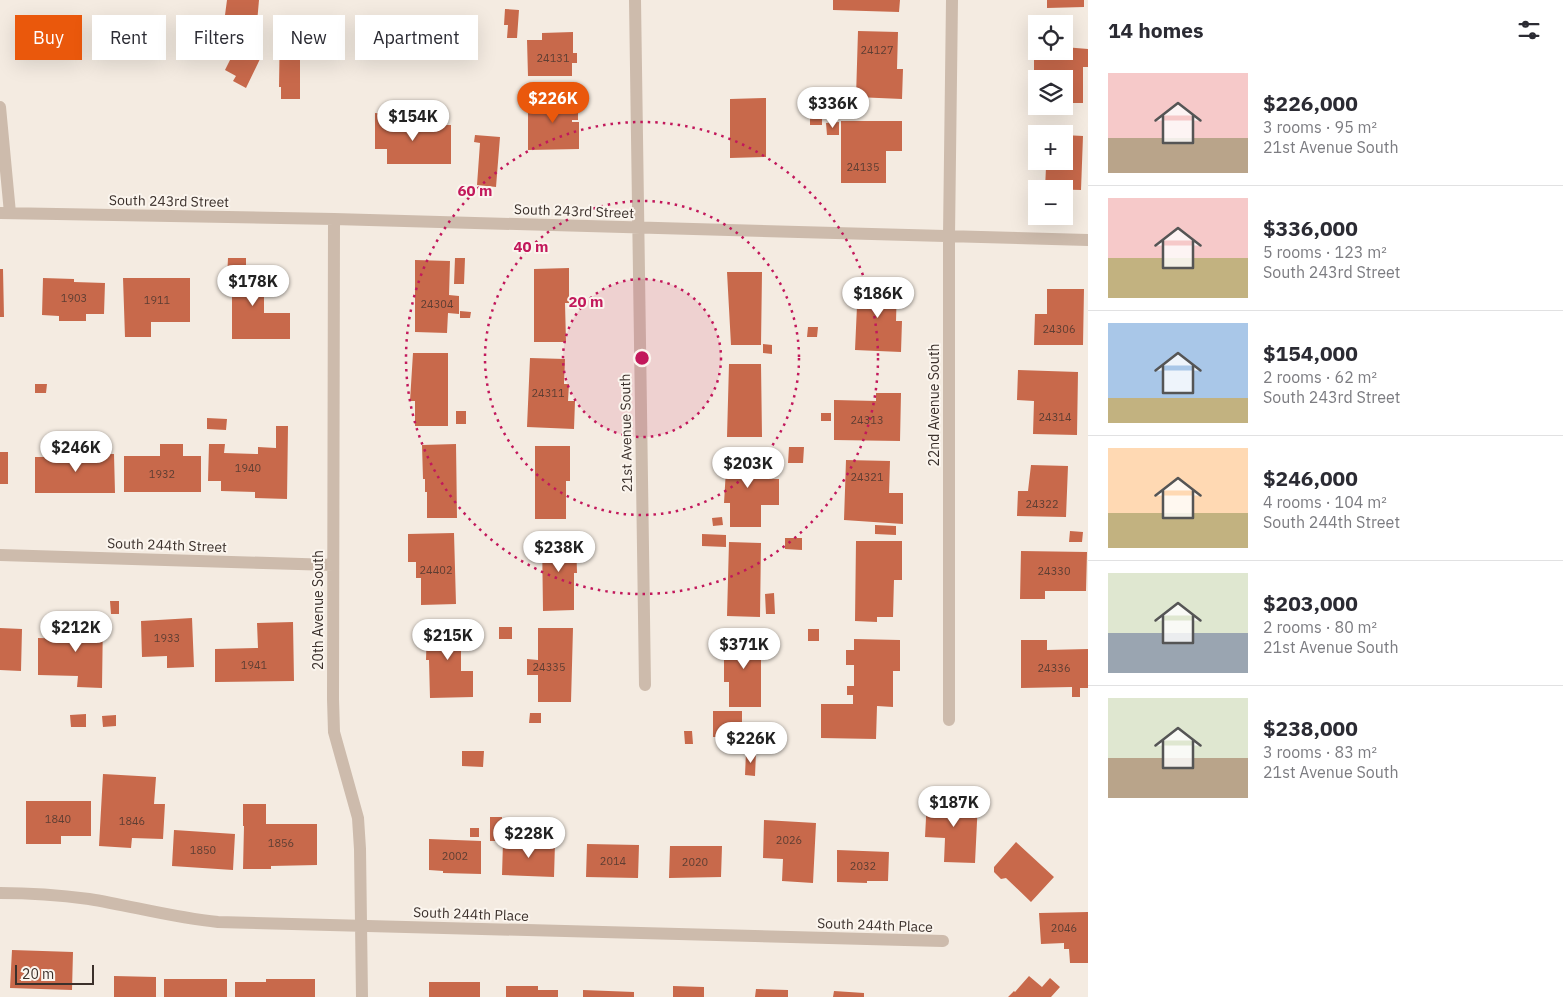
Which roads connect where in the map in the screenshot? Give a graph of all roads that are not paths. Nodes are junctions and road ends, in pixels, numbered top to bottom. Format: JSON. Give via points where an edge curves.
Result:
{"nodes":[{"id":1,"x":635,"y":0,"type":"edge"},
{"id":2,"x":952,"y":0,"type":"edge"},
{"id":3,"x":0,"y":107,"type":"edge"},
{"id":4,"x":5,"y":213,"type":"edge"},
{"id":5,"x":334,"y":219,"type":"junction"},
{"id":6,"x":638,"y":228,"type":"junction"},
{"id":7,"x":949,"y":235,"type":"junction"},
{"id":8,"x":1088,"y":240,"type":"edge"},
{"id":9,"x":0,"y":555,"type":"edge"},
{"id":10,"x":333,"y":565,"type":"junction"},
{"id":11,"x":645,"y":685,"type":"dead end"},
{"id":12,"x":949,"y":720,"type":"dead end"},
{"id":13,"x":0,"y":893,"type":"edge"},
{"id":14,"x":361,"y":926,"type":"junction"},
{"id":15,"x":943,"y":941,"type":"dead end"},
{"id":16,"x":362,"y":997,"type":"edge"}],
"edges":[{"from":1,"to":6,"type":"street","name":"21st Avenue South"},
{"from":2,"to":7,"type":"street","name":"22nd Avenue South"},
{"from":3,"to":4,"type":"street"},
{"from":4,"to":5,"type":"street","name":"South 243rd Street"},
{"from":5,"to":6,"type":"street","name":"South 243rd Street"},
{"from":5,"to":10,"type":"street","name":"20th Avenue South"},
{"from":6,"to":7,"type":"street","name":"South 243rd Street"},
{"from":6,"to":11,"type":"street","name":"21st Avenue South"},
{"from":7,"to":8,"type":"street","name":"South 243rd Street"},
{"from":7,"to":12,"type":"street","name":"22nd Avenue South"},
{"from":9,"to":10,"type":"street","name":"South 244th Street"},
{"from":10,"to":14,"type":"street","name":"20th Avenue South","via":[[334,732],[358,818]]},
{"from":13,"to":14,"type":"street","name":"South 244th Place","via":[[90,899],[185,919]]},
{"from":14,"to":15,"type":"street","name":"South 244th Place"},
{"from":14,"to":16,"type":"street","name":"20th Avenue South"}]}
